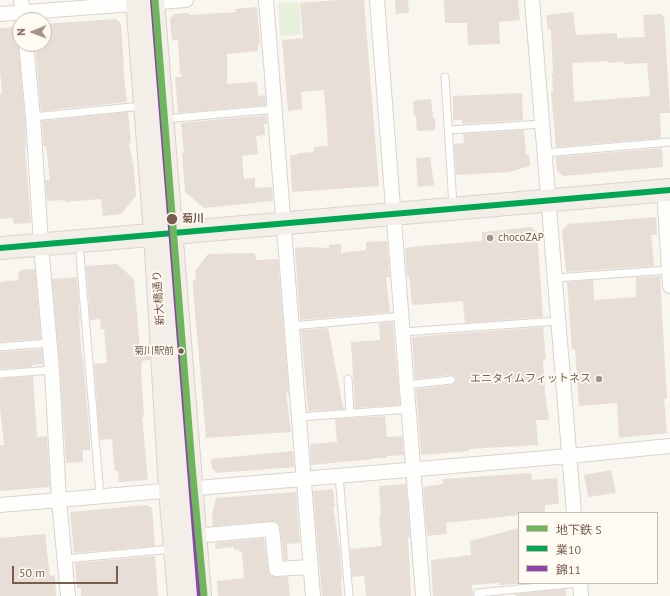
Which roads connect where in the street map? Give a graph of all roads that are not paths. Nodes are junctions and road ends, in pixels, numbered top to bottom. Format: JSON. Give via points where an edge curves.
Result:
{"nodes":[{"id":1,"x":186,"y":0,"type":"edge"},
{"id":2,"x":266,"y":0,"type":"edge"},
{"id":3,"x":377,"y":0,"type":"edge"},
{"id":4,"x":532,"y":0,"type":"edge"},
{"id":5,"x":145,"y":2,"type":"edge"},
{"id":6,"x":23,"y":11,"type":"edge"},
{"id":7,"x":0,"y":14,"type":"edge"},
{"id":8,"x":27,"y":52,"type":"edge"},
{"id":9,"x":445,"y":77,"type":"dead end"},
{"id":10,"x":145,"y":106,"type":"junction"},
{"id":11,"x":275,"y":109,"type":"junction"},
{"id":12,"x":33,"y":117,"type":"junction"},
{"id":13,"x":162,"y":120,"type":"junction"},
{"id":14,"x":542,"y":124,"type":"junction"},
{"id":15,"x":449,"y":130,"type":"junction"},
{"id":16,"x":670,"y":142,"type":"edge"},
{"id":17,"x":545,"y":153,"type":"junction"},
{"id":18,"x":667,"y":190,"type":"edge"},
{"id":19,"x":548,"y":200,"type":"junction"},
{"id":20,"x":454,"y":208,"type":"junction"},
{"id":21,"x":394,"y":213,"type":"junction"},
{"id":22,"x":284,"y":223,"type":"junction"},
{"id":23,"x":163,"y":234,"type":"junction"},
{"id":24,"x":79,"y":241,"type":"junction"},
{"id":25,"x":41,"y":245,"type":"junction"},
{"id":26,"x":0,"y":248,"type":"edge"},
{"id":27,"x":669,"y":263,"type":"edge"},
{"id":28,"x":555,"y":278,"type":"junction"},
{"id":29,"x":670,"y":286,"type":"edge"},
{"id":30,"x":402,"y":316,"type":"junction"},
{"id":31,"x":558,"y":321,"type":"junction"},
{"id":32,"x":292,"y":326,"type":"junction"},
{"id":33,"x":403,"y":332,"type":"junction"},
{"id":34,"x":49,"y":343,"type":"junction"},
{"id":35,"x":0,"y":347,"type":"edge"},
{"id":36,"x":52,"y":370,"type":"junction"},
{"id":37,"x":0,"y":374,"type":"edge"},
{"id":38,"x":348,"y":379,"type":"dead end"},
{"id":39,"x":451,"y":380,"type":"dead end"},
{"id":40,"x":407,"y":385,"type":"junction"},
{"id":41,"x":409,"y":409,"type":"junction"},
{"id":42,"x":350,"y":413,"type":"junction"},
{"id":43,"x":299,"y":417,"type":"junction"},
{"id":44,"x":670,"y":446,"type":"edge"},
{"id":45,"x":569,"y":456,"type":"junction"},
{"id":46,"x":413,"y":469,"type":"junction"},
{"id":47,"x":339,"y":475,"type":"junction"},
{"id":48,"x":304,"y":478,"type":"junction"},
{"id":49,"x":181,"y":489,"type":"junction"},
{"id":50,"x":100,"y":496,"type":"junction"},
{"id":51,"x":60,"y":500,"type":"junction"},
{"id":52,"x":0,"y":505,"type":"edge"},
{"id":53,"x":574,"y":512,"type":"edge"},
{"id":54,"x":195,"y":536,"type":"junction"},
{"id":55,"x":175,"y":548,"type":"junction"},
{"id":56,"x":65,"y":559,"type":"junction"},
{"id":57,"x":310,"y":567,"type":"junction"},
{"id":58,"x":573,"y":584,"type":"edge"},
{"id":59,"x":580,"y":584,"type":"edge"},
{"id":60,"x":511,"y":593,"type":"edge"},
{"id":61,"x":68,"y":596,"type":"edge"},
{"id":62,"x":179,"y":596,"type":"edge"},
{"id":63,"x":200,"y":596,"type":"edge"},
{"id":64,"x":313,"y":596,"type":"edge"},
{"id":65,"x":349,"y":596,"type":"edge"},
{"id":66,"x":423,"y":596,"type":"edge"},
{"id":67,"x":478,"y":596,"type":"edge"},
{"id":68,"x":581,"y":596,"type":"edge"}],
"edges":[{"from":1,"to":5,"type":"street"},
{"from":2,"to":11,"type":"street"},
{"from":3,"to":21,"type":"street"},
{"from":4,"to":14,"type":"street"},
{"from":5,"to":6,"type":"street"},
{"from":5,"to":10,"type":"main road","name":"新大橋通り"},
{"from":5,"to":13,"type":"main road","name":"新大橋通り"},
{"from":6,"to":7,"type":"street"},
{"from":8,"to":12,"type":"street"},
{"from":9,"to":15,"type":"lane"},
{"from":10,"to":12,"type":"lane"},
{"from":10,"to":23,"type":"main road","name":"新大橋通り"},
{"from":11,"to":13,"type":"lane"},
{"from":11,"to":22,"type":"street"},
{"from":12,"to":25,"type":"street"},
{"from":13,"to":23,"type":"main road","name":"新大橋通り"},
{"from":14,"to":15,"type":"lane"},
{"from":14,"to":17,"type":"street"},
{"from":15,"to":20,"type":"lane"},
{"from":16,"to":17,"type":"lane"},
{"from":17,"to":19,"type":"street"},
{"from":18,"to":19,"type":"main road"},
{"from":18,"to":27,"type":"street"},
{"from":19,"to":20,"type":"main road"},
{"from":19,"to":28,"type":"street"},
{"from":20,"to":21,"type":"main road"},
{"from":21,"to":22,"type":"main road"},
{"from":21,"to":30,"type":"street"},
{"from":22,"to":23,"type":"main road"},
{"from":22,"to":32,"type":"street"},
{"from":23,"to":24,"type":"main road"},
{"from":23,"to":49,"type":"main road","name":"新大橋通り"},
{"from":24,"to":25,"type":"main road"},
{"from":24,"to":50,"type":"lane"},
{"from":25,"to":26,"type":"main road"},
{"from":25,"to":34,"type":"street"},
{"from":27,"to":28,"type":"lane"},
{"from":27,"to":29,"type":"street"},
{"from":28,"to":31,"type":"street"},
{"from":30,"to":32,"type":"lane"},
{"from":30,"to":33,"type":"street"},
{"from":31,"to":33,"type":"lane"},
{"from":31,"to":45,"type":"street"},
{"from":32,"to":43,"type":"street"},
{"from":33,"to":40,"type":"street"},
{"from":34,"to":35,"type":"lane"},
{"from":34,"to":36,"type":"street"},
{"from":36,"to":37,"type":"lane"},
{"from":36,"to":51,"type":"street"},
{"from":38,"to":42,"type":"lane"},
{"from":39,"to":40,"type":"lane"},
{"from":40,"to":41,"type":"street"},
{"from":41,"to":42,"type":"lane"},
{"from":41,"to":46,"type":"street"},
{"from":42,"to":43,"type":"lane"},
{"from":43,"to":48,"type":"street"},
{"from":44,"to":45,"type":"street"},
{"from":45,"to":46,"type":"street"},
{"from":45,"to":53,"type":"street"},
{"from":46,"to":47,"type":"street"},
{"from":46,"to":66,"type":"street"},
{"from":47,"to":48,"type":"street"},
{"from":47,"to":65,"type":"lane"},
{"from":48,"to":49,"type":"street"},
{"from":48,"to":57,"type":"street"},
{"from":49,"to":50,"type":"street"},
{"from":49,"to":54,"type":"main road","name":"新大橋通り"},
{"from":49,"to":55,"type":"main road","name":"新大橋通り"},
{"from":50,"to":51,"type":"street"},
{"from":51,"to":52,"type":"street"},
{"from":51,"to":56,"type":"street"},
{"from":54,"to":57,"type":"street","via":[[272,529],[276,569]]},
{"from":54,"to":63,"type":"main road","name":"新大橋通り"},
{"from":55,"to":56,"type":"lane"},
{"from":55,"to":62,"type":"main road","name":"新大橋通り"},
{"from":56,"to":61,"type":"street"},
{"from":57,"to":64,"type":"street"},
{"from":58,"to":60,"type":"lane"},
{"from":59,"to":68,"type":"street"},
{"from":60,"to":67,"type":"lane","via":[[478,593]]}]}
